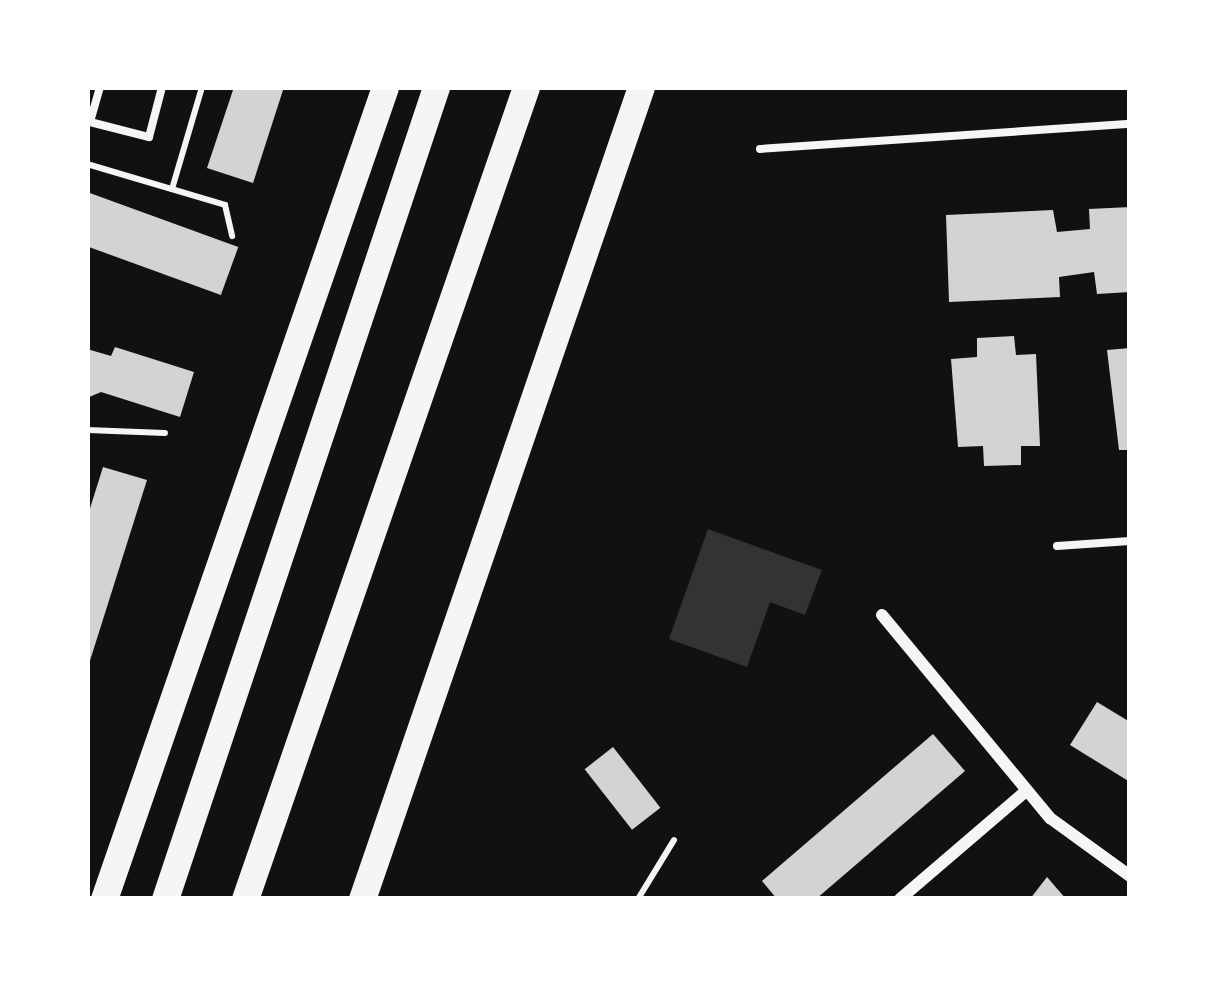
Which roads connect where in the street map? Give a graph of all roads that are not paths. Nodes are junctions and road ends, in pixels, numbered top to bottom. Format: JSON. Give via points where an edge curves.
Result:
{"nodes":[{"id":1,"x":100,"y":87,"type":"edge"},
{"id":2,"x":162,"y":87,"type":"edge"},
{"id":3,"x":386,"y":87,"type":"edge"},
{"id":4,"x":436,"y":87,"type":"edge"},
{"id":5,"x":526,"y":87,"type":"edge"},
{"id":6,"x":641,"y":87,"type":"edge"},
{"id":7,"x":1130,"y":124,"type":"edge"},
{"id":8,"x":760,"y":149,"type":"dead end"},
{"id":9,"x":1130,"y":541,"type":"edge"},
{"id":10,"x":1057,"y":546,"type":"dead end"},
{"id":11,"x":883,"y":615,"type":"dead end"},
{"id":12,"x":1026,"y":791,"type":"junction"},
{"id":13,"x":1130,"y":876,"type":"edge"},
{"id":14,"x":904,"y":898,"type":"edge"},
{"id":15,"x":104,"y":899,"type":"edge"},
{"id":16,"x":165,"y":899,"type":"edge"},
{"id":17,"x":245,"y":899,"type":"edge"},
{"id":18,"x":362,"y":899,"type":"edge"}],
"edges":[{"from":1,"to":2,"type":"lane","via":[[89,122],[148,137]]},
{"from":3,"to":15,"type":"highway"},
{"from":4,"to":16,"type":"highway"},
{"from":5,"to":17,"type":"highway"},
{"from":6,"to":18,"type":"highway"},
{"from":7,"to":8,"type":"lane"},
{"from":9,"to":10,"type":"lane"},
{"from":11,"to":12,"type":"street"},
{"from":12,"to":13,"type":"street"},
{"from":12,"to":14,"type":"street"}]}
